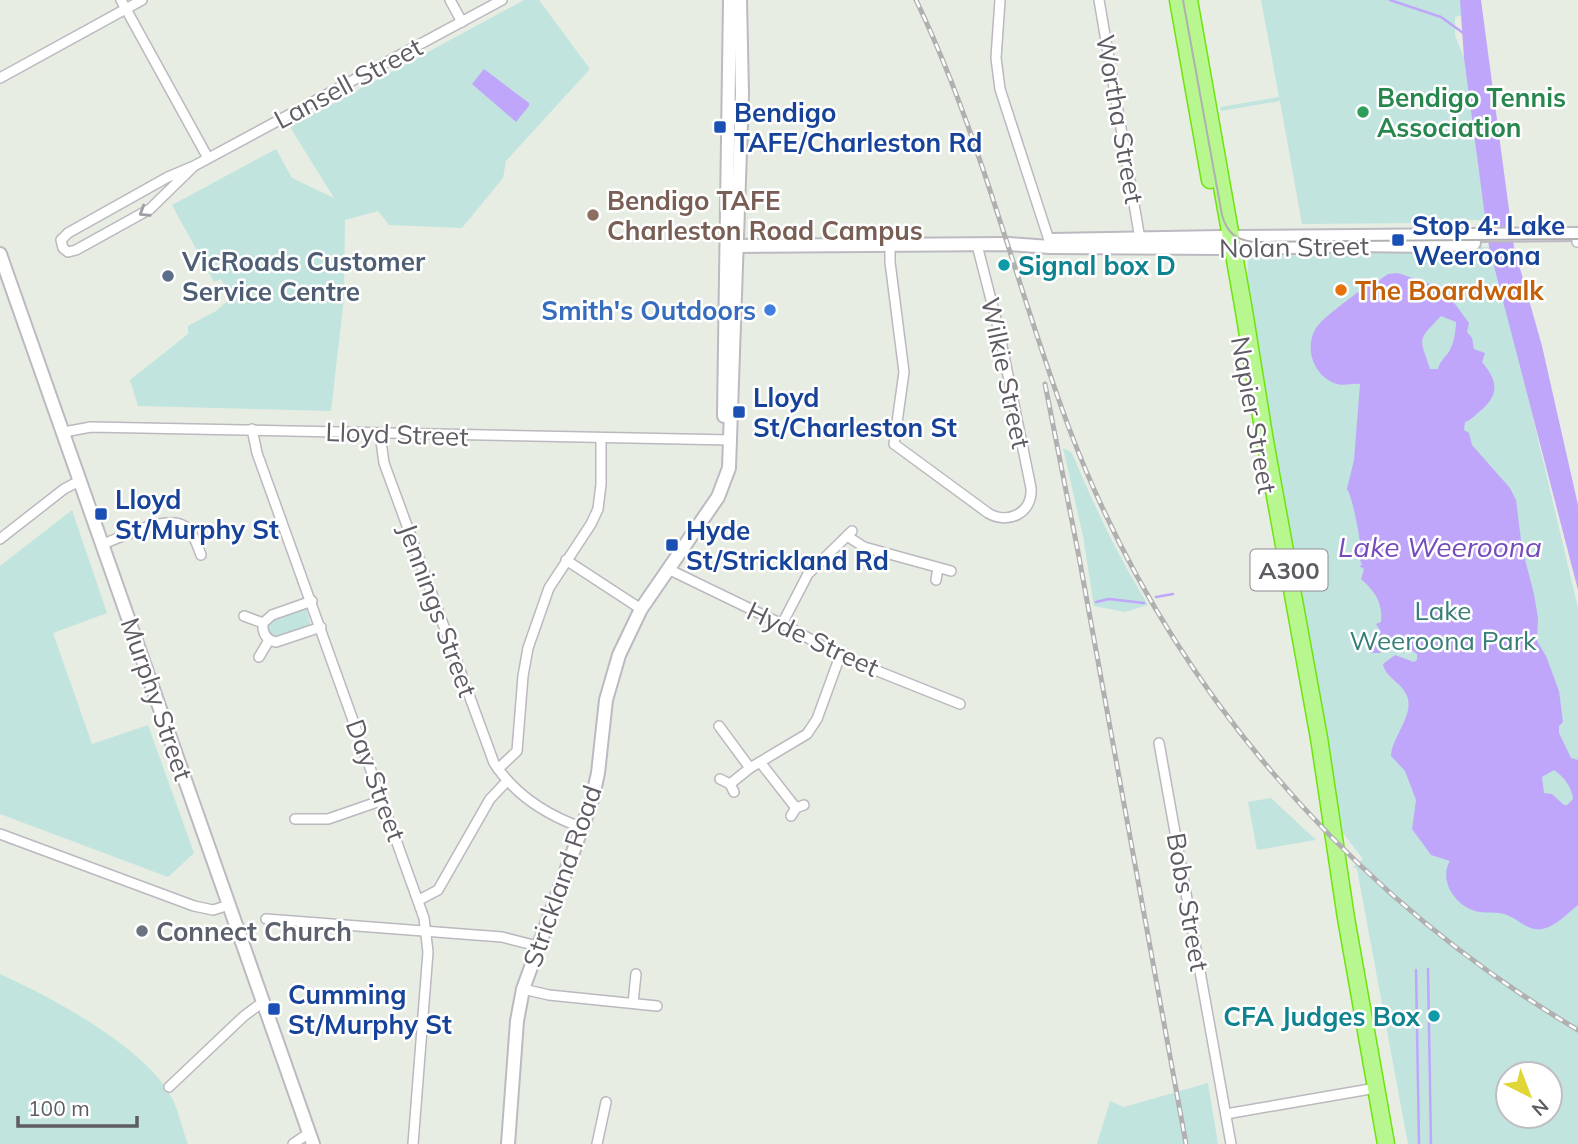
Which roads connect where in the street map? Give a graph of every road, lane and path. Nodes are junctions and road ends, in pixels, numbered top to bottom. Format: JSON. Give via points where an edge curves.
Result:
{"nodes":[{"id":1,"x":121,"y":0,"type":"edge"},
{"id":2,"x":142,"y":0,"type":"edge"},
{"id":3,"x":450,"y":0,"type":"edge"},
{"id":4,"x":502,"y":0,"type":"edge"},
{"id":5,"x":730,"y":0,"type":"edge"},
{"id":6,"x":740,"y":0,"type":"edge"},
{"id":7,"x":1000,"y":0,"type":"edge"},
{"id":8,"x":1098,"y":0,"type":"edge"},
{"id":9,"x":1178,"y":0,"type":"edge"},
{"id":10,"x":1189,"y":0,"type":"edge"},
{"id":11,"x":126,"y":9,"type":"junction"},
{"id":12,"x":462,"y":22,"type":"junction"},
{"id":13,"x":0,"y":78,"type":"edge"},
{"id":14,"x":208,"y":158,"type":"junction"},
{"id":15,"x":194,"y":166,"type":"junction"},
{"id":16,"x":732,"y":177,"type":"junction"},
{"id":17,"x":1578,"y":234,"type":"edge"},
{"id":18,"x":1516,"y":239,"type":"junction"},
{"id":19,"x":1578,"y":242,"type":"edge"},
{"id":20,"x":1049,"y":243,"type":"junction"},
{"id":21,"x":1140,"y":243,"type":"junction"},
{"id":22,"x":1227,"y":243,"type":"junction"},
{"id":23,"x":890,"y":245,"type":"junction"},
{"id":24,"x":977,"y":245,"type":"junction"},
{"id":25,"x":731,"y":246,"type":"junction"},
{"id":26,"x":1,"y":263,"type":"edge"},
{"id":27,"x":252,"y":429,"type":"junction"},
{"id":28,"x":64,"y":432,"type":"junction"},
{"id":29,"x":380,"y":434,"type":"junction"},
{"id":30,"x":601,"y":439,"type":"junction"},
{"id":31,"x":727,"y":440,"type":"junction"},
{"id":32,"x":81,"y":480,"type":"junction"},
{"id":33,"x":0,"y":540,"type":"edge"},
{"id":34,"x":103,"y":544,"type":"junction"},
{"id":35,"x":201,"y":555,"type":"dead end"},
{"id":36,"x":566,"y":560,"type":"junction"},
{"id":37,"x":938,"y":568,"type":"junction"},
{"id":38,"x":668,"y":569,"type":"junction"},
{"id":39,"x":951,"y":571,"type":"dead end"},
{"id":40,"x":936,"y":580,"type":"dead end"},
{"id":41,"x":312,"y":601,"type":"junction"},
{"id":42,"x":641,"y":609,"type":"junction"},
{"id":43,"x":244,"y":616,"type":"dead end"},
{"id":44,"x":263,"y":623,"type":"junction"},
{"id":45,"x":782,"y":624,"type":"junction"},
{"id":46,"x":321,"y":627,"type":"junction"},
{"id":47,"x":269,"y":640,"type":"junction"},
{"id":48,"x":840,"y":656,"type":"junction"},
{"id":49,"x":259,"y":657,"type":"dead end"},
{"id":50,"x":960,"y":704,"type":"dead end"},
{"id":51,"x":719,"y":726,"type":"dead end"},
{"id":52,"x":1159,"y":743,"type":"dead end"},
{"id":53,"x":760,"y":762,"type":"junction"},
{"id":54,"x":750,"y":768,"type":"junction"},
{"id":55,"x":498,"y":769,"type":"junction"},
{"id":56,"x":720,"y":779,"type":"dead end"},
{"id":57,"x":506,"y":781,"type":"junction"},
{"id":58,"x":383,"y":800,"type":"junction"},
{"id":59,"x":797,"y":810,"type":"dead end"},
{"id":60,"x":295,"y":819,"type":"dead end"},
{"id":61,"x":583,"y":828,"type":"junction"},
{"id":62,"x":0,"y":834,"type":"edge"},
{"id":63,"x":419,"y":900,"type":"junction"},
{"id":64,"x":229,"y":905,"type":"junction"},
{"id":65,"x":266,"y":919,"type":"dead end"},
{"id":66,"x":427,"y":931,"type":"junction"},
{"id":67,"x":537,"y":946,"type":"junction"},
{"id":68,"x":636,"y":974,"type":"dead end"},
{"id":69,"x":523,"y":989,"type":"junction"},
{"id":70,"x":263,"y":1002,"type":"junction"},
{"id":71,"x":633,"y":1003,"type":"junction"},
{"id":72,"x":657,"y":1006,"type":"dead end"},
{"id":73,"x":169,"y":1087,"type":"dead end"},
{"id":74,"x":1380,"y":1087,"type":"junction"},
{"id":75,"x":606,"y":1102,"type":"dead end"},
{"id":76,"x":1226,"y":1114,"type":"junction"},
{"id":77,"x":311,"y":1138,"type":"edge"},
{"id":78,"x":293,"y":1144,"type":"edge"},
{"id":79,"x":413,"y":1144,"type":"edge"},
{"id":80,"x":508,"y":1144,"type":"edge"},
{"id":81,"x":597,"y":1144,"type":"edge"},
{"id":82,"x":1231,"y":1144,"type":"edge"},
{"id":83,"x":1386,"y":1144,"type":"edge"},
{"id":84,"x":1393,"y":1144,"type":"edge"}],
"edges":[{"from":1,"to":11,"type":"street"},
{"from":2,"to":11,"type":"street"},
{"from":3,"to":12,"type":"street"},
{"from":4,"to":12,"type":"street","name":"Lansell Street"},
{"from":5,"to":16,"type":"street"},
{"from":6,"to":16,"type":"street","via":[[742,93]]},
{"from":7,"to":20,"type":"street","via":[[996,51],[1000,89]]},
{"from":8,"to":21,"type":"street","name":"Wortha Street"},
{"from":9,"to":22,"type":"highway","name":"Napier Street","number":"A300"},
{"from":10,"to":22,"type":"highway","name":"Napier Street","number":"A300"},
{"from":11,"to":13,"type":"street"},
{"from":11,"to":14,"type":"street"},
{"from":12,"to":14,"type":"street","name":"Lansell Street"},
{"from":14,"to":15,"type":"street","name":"Lansell Street"},
{"from":15,"to":15,"type":"street","name":"Lansell Street","one_way":true,"via":[[146,212],[73,252],[63,248],[61,240],[68,233]]},
{"from":16,"to":25,"type":"street","name":"Strickland Road"},
{"from":17,"to":18,"type":"street","name":"Nolan Street"},
{"from":18,"to":19,"type":"street","name":"Nolan Street"},
{"from":18,"to":22,"type":"street","name":"Nolan Street"},
{"from":20,"to":21,"type":"street","name":"Nolan Street"},
{"from":20,"to":24,"type":"street","name":"Nolan Street"},
{"from":21,"to":22,"type":"street","name":"Nolan Street"},
{"from":22,"to":74,"type":"highway","name":"Napier Street","number":"A300"},
{"from":23,"to":24,"type":"street","name":"Nolan Street"},
{"from":23,"to":24,"type":"street","name":"Wilkie Street","via":[[904,372],[894,445],[1003,519],[1031,502],[1031,488]]},
{"from":23,"to":25,"type":"street","name":"Nolan Street"},
{"from":25,"to":31,"type":"street","name":"Strickland Road"},
{"from":26,"to":28,"type":"street","name":"Murphy Street"},
{"from":27,"to":28,"type":"street","name":"Lloyd Street","via":[[91,427]]},
{"from":27,"to":29,"type":"street","name":"Lloyd Street"},
{"from":27,"to":41,"type":"street","name":"Day Street"},
{"from":28,"to":32,"type":"street","name":"Murphy Street"},
{"from":29,"to":30,"type":"street","name":"Lloyd Street"},
{"from":29,"to":55,"type":"street","name":"Jennings Street","via":[[380,452]]},
{"from":30,"to":31,"type":"street","name":"Lloyd Street"},
{"from":30,"to":36,"type":"street","via":[[597,509]]},
{"from":31,"to":38,"type":"street","name":"Strickland Road","via":[[709,509]]},
{"from":32,"to":33,"type":"street"},
{"from":32,"to":34,"type":"street","name":"Murphy Street"},
{"from":34,"to":35,"type":"street","via":[[173,522],[190,531]]},
{"from":34,"to":64,"type":"street","name":"Murphy Street"},
{"from":36,"to":42,"type":"street"},
{"from":36,"to":55,"type":"street","via":[[549,588],[528,648],[517,751]]},
{"from":37,"to":39,"type":"street"},
{"from":37,"to":40,"type":"street"},
{"from":37,"to":45,"type":"street","via":[[864,547],[849,534],[808,574]]},
{"from":38,"to":42,"type":"street","name":"Strickland Road"},
{"from":38,"to":45,"type":"street","name":"Hyde Street"},
{"from":41,"to":44,"type":"street","via":[[272,615]]},
{"from":41,"to":46,"type":"street","name":"Day Street"},
{"from":42,"to":61,"type":"street","name":"Strickland Road","via":[[608,688],[596,784]]},
{"from":43,"to":44,"type":"street"},
{"from":44,"to":47,"type":"street"},
{"from":45,"to":48,"type":"street","name":"Hyde Street"},
{"from":46,"to":47,"type":"street","via":[[280,641]]},
{"from":46,"to":58,"type":"street","name":"Day Street"},
{"from":47,"to":49,"type":"street"},
{"from":48,"to":50,"type":"street","name":"Hyde Street"},
{"from":48,"to":53,"type":"street","via":[[810,729]]},
{"from":51,"to":54,"type":"street"},
{"from":52,"to":76,"type":"street","name":"Bobs Street"},
{"from":53,"to":54,"type":"street"},
{"from":53,"to":59,"type":"street"},
{"from":54,"to":56,"type":"street","via":[[732,788]]},
{"from":55,"to":57,"type":"street","name":"Jennings Street"},
{"from":57,"to":61,"type":"street","name":"Jennings Street","via":[[535,805]]},
{"from":57,"to":63,"type":"street","via":[[493,794],[440,887]]},
{"from":58,"to":60,"type":"street","via":[[328,820]]},
{"from":58,"to":63,"type":"street","name":"Day Street"},
{"from":61,"to":67,"type":"street","name":"Strickland Road"},
{"from":62,"to":64,"type":"street","via":[[194,906],[213,910]]},
{"from":63,"to":66,"type":"street","name":"Day Street"},
{"from":64,"to":70,"type":"street","name":"Murphy Street"},
{"from":65,"to":66,"type":"street"},
{"from":66,"to":67,"type":"street","via":[[507,938]]},
{"from":66,"to":79,"type":"street","name":"Day Street"},
{"from":67,"to":69,"type":"street","name":"Strickland Road"},
{"from":68,"to":71,"type":"street"},
{"from":69,"to":71,"type":"street"},
{"from":69,"to":80,"type":"street","name":"Strickland Road"},
{"from":70,"to":73,"type":"street"},
{"from":70,"to":77,"type":"street","name":"Murphy Street"},
{"from":71,"to":72,"type":"street"},
{"from":74,"to":76,"type":"street"},
{"from":74,"to":83,"type":"highway","name":"Napier Street","number":"A300"},
{"from":74,"to":84,"type":"highway","name":"Napier Street","number":"A300"},
{"from":75,"to":81,"type":"street"},
{"from":76,"to":82,"type":"street","name":"Bobs Street"},
{"from":77,"to":78,"type":"street"}]}
